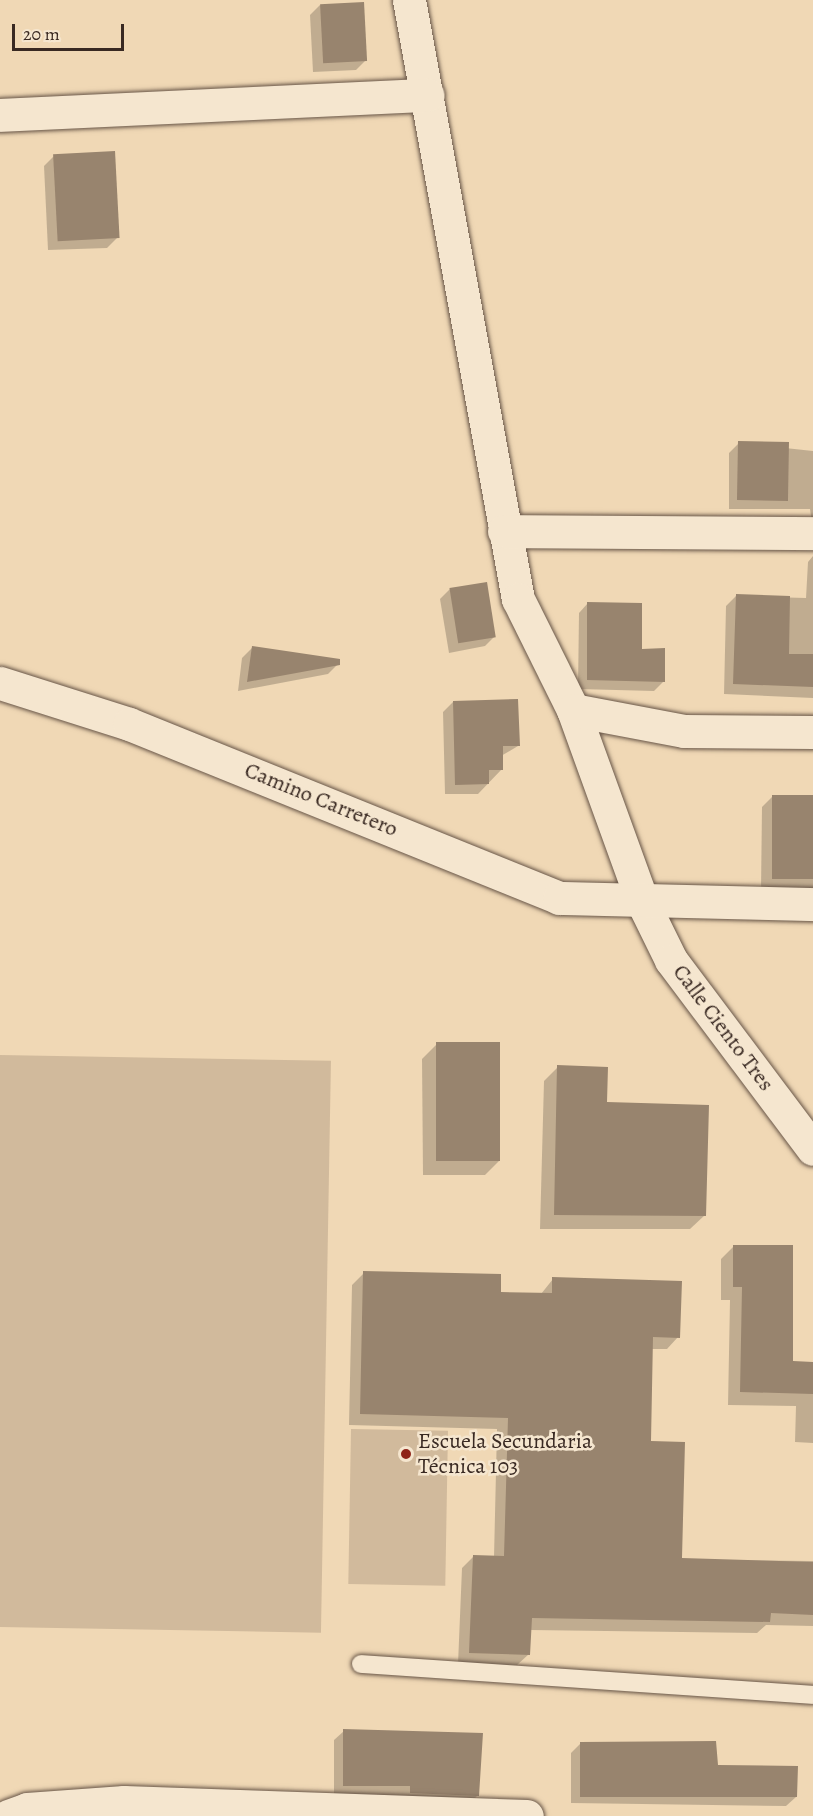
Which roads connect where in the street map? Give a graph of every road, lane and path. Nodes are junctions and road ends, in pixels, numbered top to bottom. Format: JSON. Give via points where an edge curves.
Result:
{"nodes":[{"id":1,"x":409,"y":0,"type":"edge"},
{"id":2,"x":428,"y":95,"type":"junction"},
{"id":3,"x":0,"y":115,"type":"edge"},
{"id":4,"x":504,"y":531,"type":"junction"},
{"id":5,"x":813,"y":534,"type":"edge"},
{"id":6,"x":0,"y":683,"type":"edge"},
{"id":7,"x":573,"y":710,"type":"junction"},
{"id":8,"x":813,"y":732,"type":"edge"},
{"id":9,"x":642,"y":901,"type":"junction"},
{"id":10,"x":813,"y":904,"type":"edge"},
{"id":11,"x":813,"y":1149,"type":"edge"},
{"id":12,"x":361,"y":1664,"type":"dead end"},
{"id":13,"x":813,"y":1695,"type":"edge"},
{"id":14,"x":123,"y":1809,"type":"edge"},
{"id":15,"x":377,"y":1815,"type":"edge"},
{"id":16,"x":8,"y":1816,"type":"edge"},
{"id":17,"x":527,"y":1816,"type":"edge"}],
"edges":[{"from":1,"to":2,"type":"street","name":"Calle Ciento Tres"},
{"from":2,"to":3,"type":"street"},
{"from":2,"to":4,"type":"street","name":"Calle Ciento Tres"},
{"from":4,"to":5,"type":"street"},
{"from":4,"to":7,"type":"street","name":"Calle Ciento Tres","via":[[518,599]]},
{"from":6,"to":9,"type":"street","name":"Camino Carretero","via":[[129,724],[559,898]]},
{"from":7,"to":8,"type":"street","via":[[684,731]]},
{"from":7,"to":9,"type":"street","name":"Calle Ciento Tres"},
{"from":9,"to":10,"type":"street","name":"Camino Carretero"},
{"from":9,"to":11,"type":"street","name":"Calle Ciento Tres","via":[[671,960]]},
{"from":12,"to":13,"type":"lane"},
{"from":14,"to":15,"type":"street"},
{"from":14,"to":16,"type":"street","via":[[27,1809]]},
{"from":15,"to":17,"type":"street"}]}
